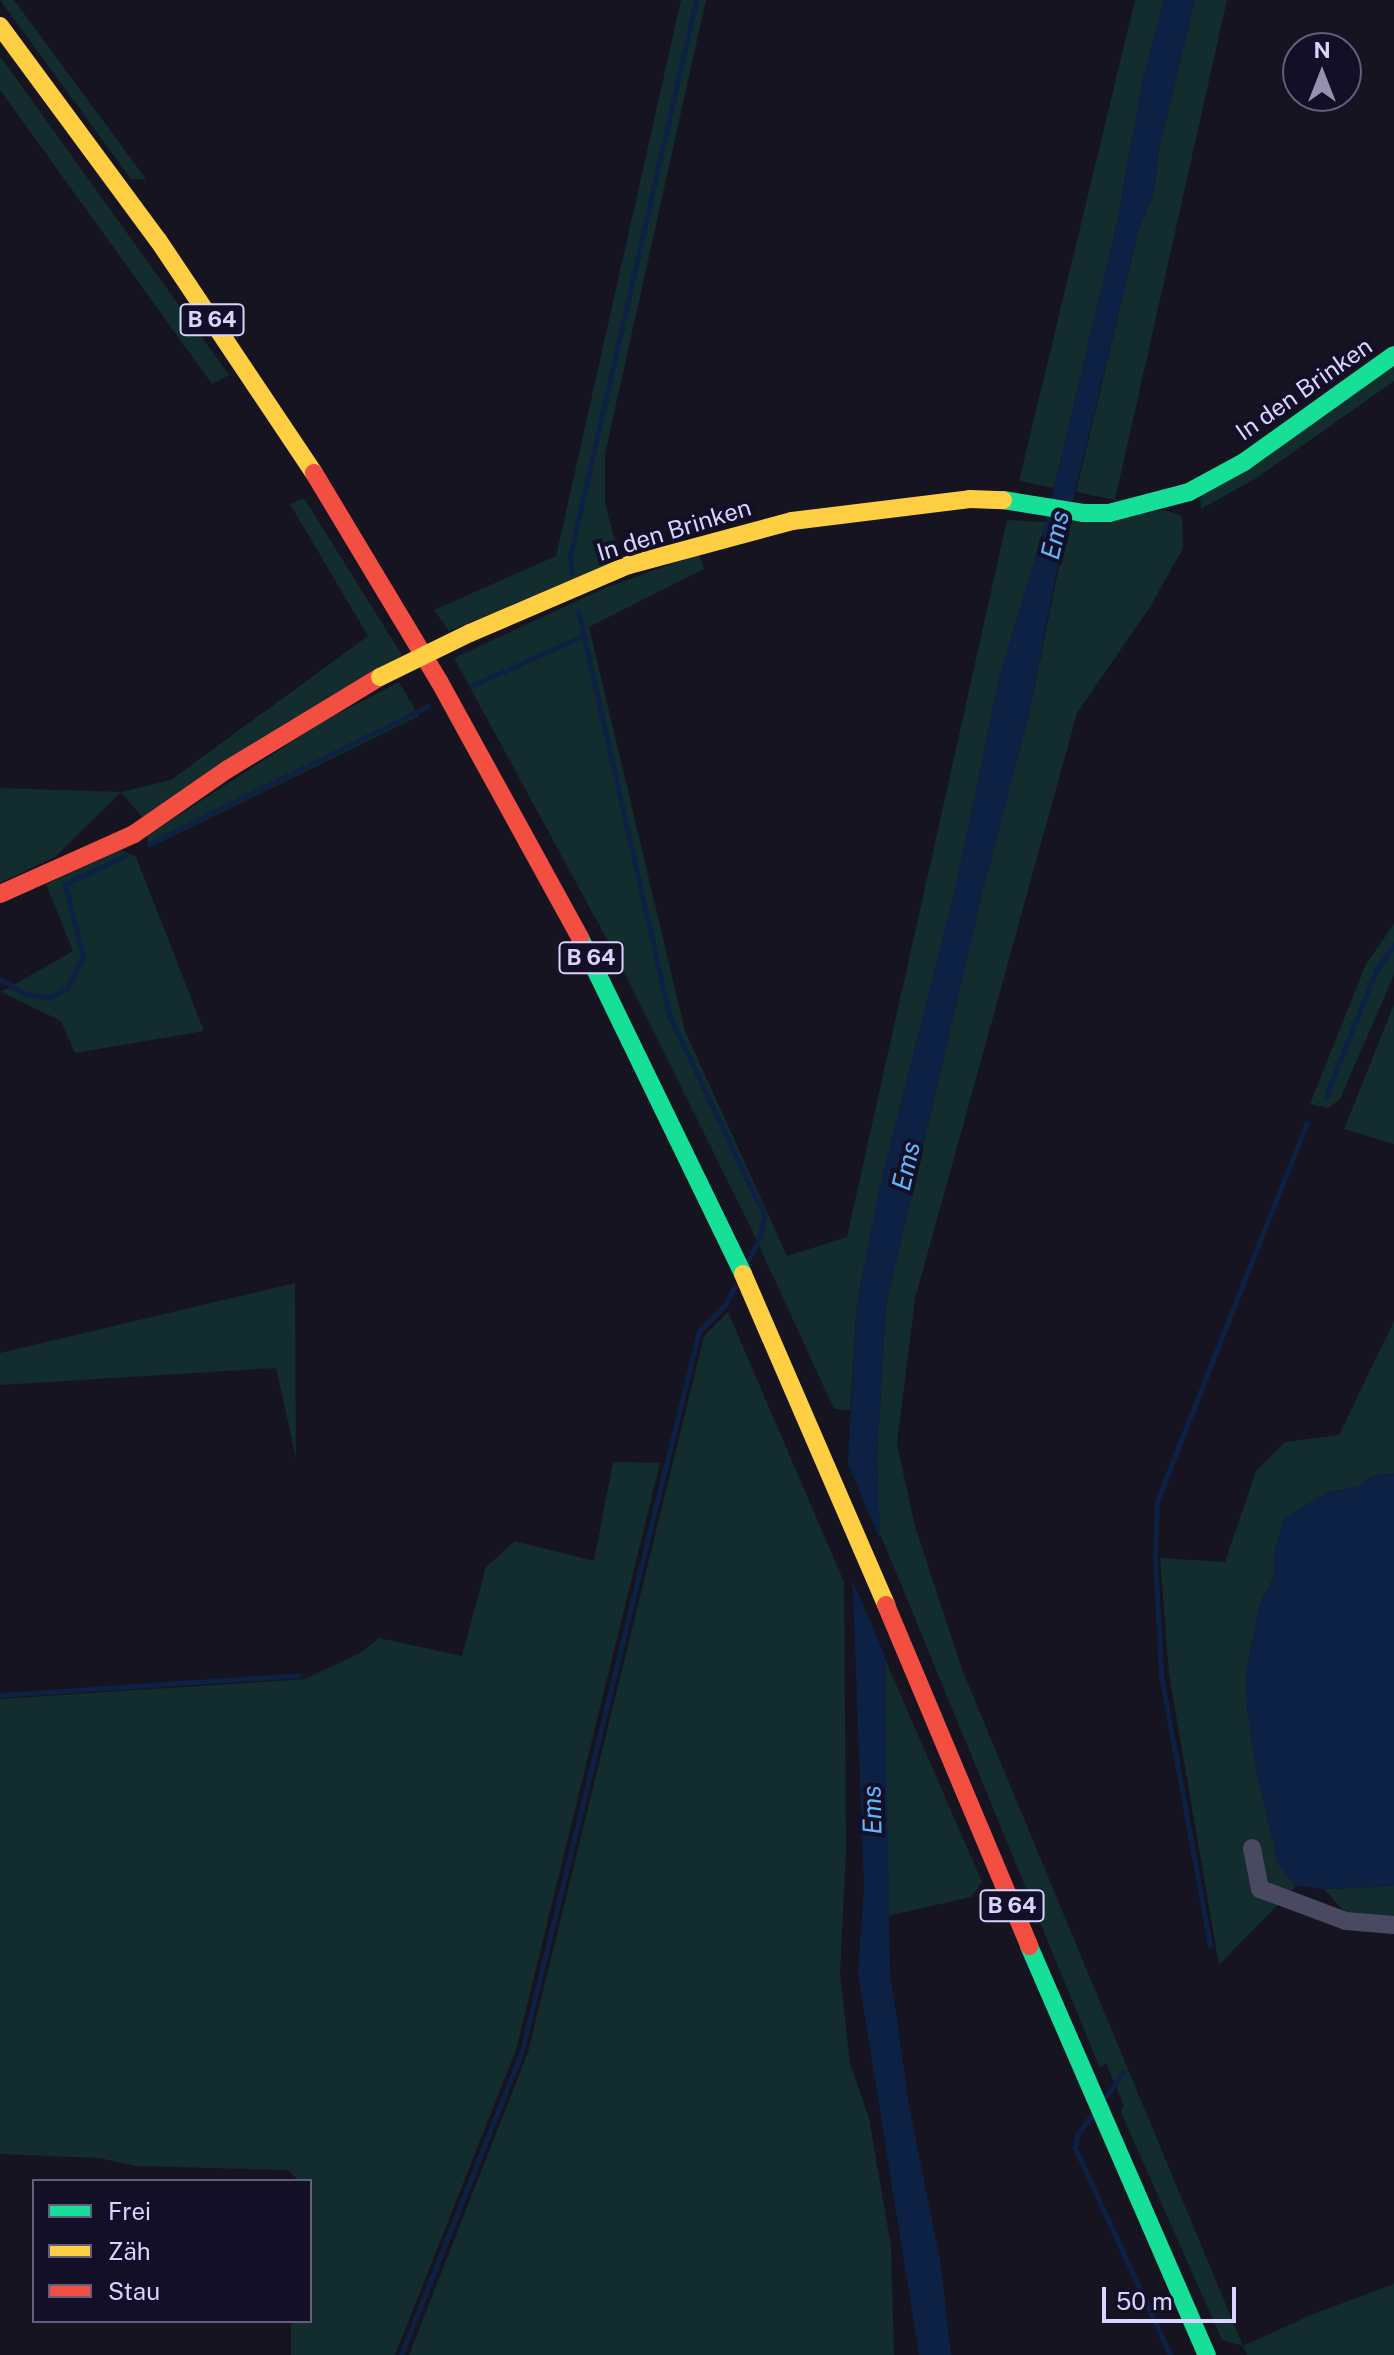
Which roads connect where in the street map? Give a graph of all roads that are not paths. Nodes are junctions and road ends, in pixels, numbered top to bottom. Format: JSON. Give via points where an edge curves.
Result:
{"nodes":[{"id":1,"x":0,"y":26,"type":"edge"},
{"id":2,"x":1394,"y":355,"type":"edge"},
{"id":3,"x":0,"y":894,"type":"edge"},
{"id":4,"x":1252,"y":1848,"type":"dead end"},
{"id":5,"x":1394,"y":1925,"type":"edge"},
{"id":6,"x":1207,"y":2355,"type":"edge"}],
"edges":[{"from":1,"to":6,"type":"main road","number":"B 64","via":[[158,240],[289,432],[508,802],[596,967],[791,1383],[1107,2133]]},
{"from":2,"to":3,"type":"main road","name":"In den Brinken","bridge":true,"via":[[1244,462],[1189,492],[1109,513],[970,499],[792,521],[629,565],[380,677],[228,769],[134,834]]},
{"from":4,"to":5,"type":"street","via":[[1260,1889],[1346,1921]]}]}
